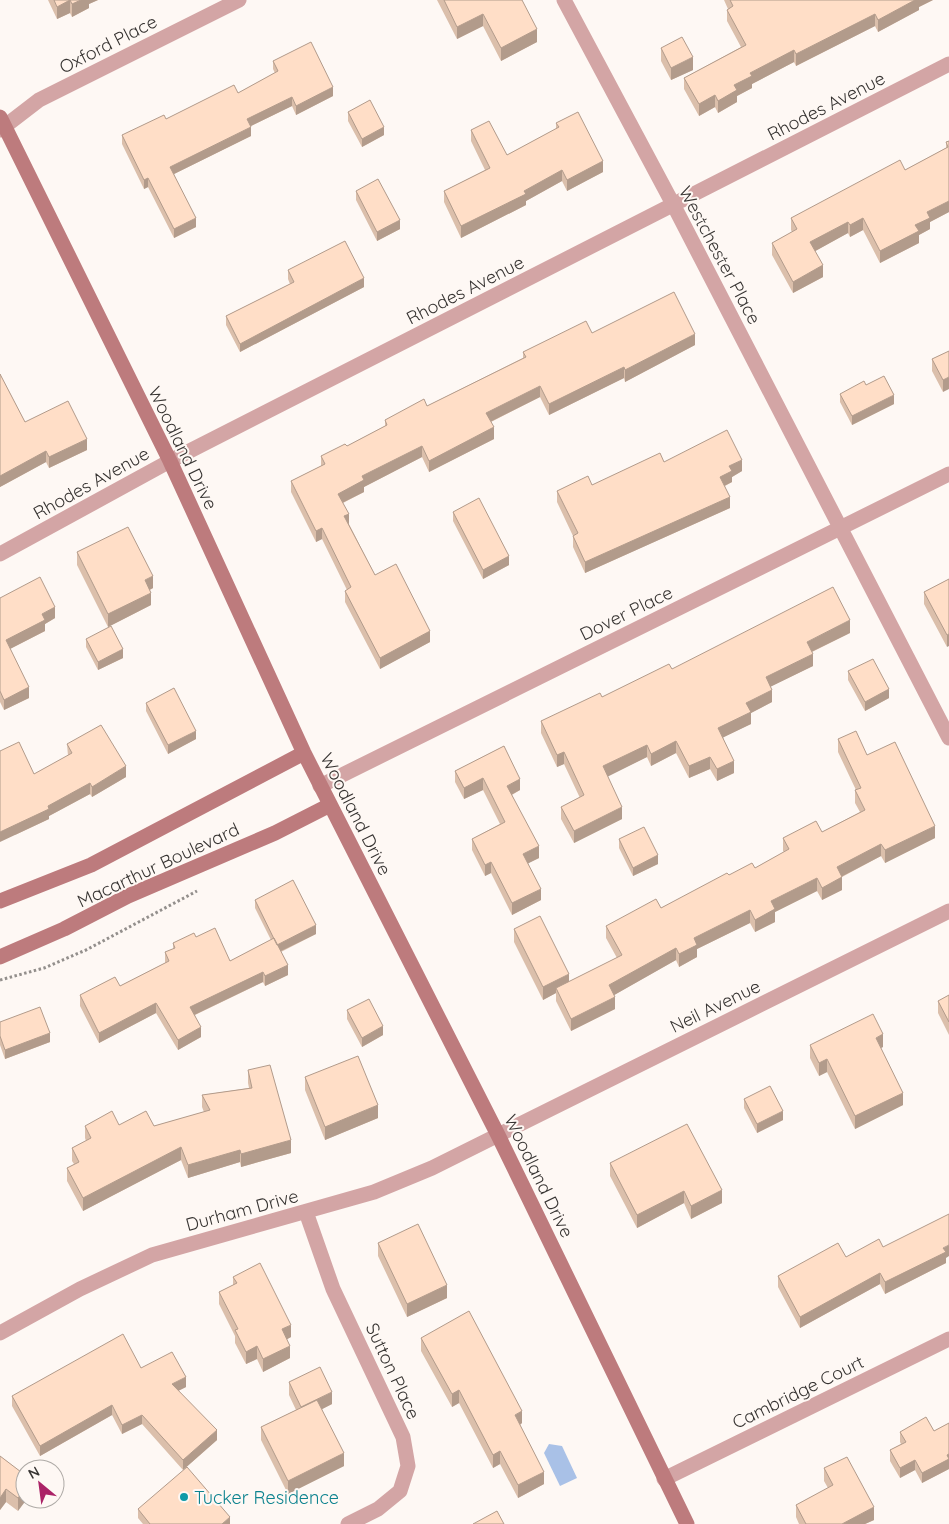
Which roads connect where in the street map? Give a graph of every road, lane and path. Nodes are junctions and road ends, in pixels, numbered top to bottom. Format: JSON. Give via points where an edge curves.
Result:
{"nodes":[{"id":1,"x":239,"y":0,"type":"edge"},
{"id":2,"x":564,"y":0,"type":"edge"},
{"id":3,"x":949,"y":64,"type":"edge"},
{"id":4,"x":2,"y":125,"type":"edge"},
{"id":5,"x":674,"y":206,"type":"junction"},
{"id":6,"x":170,"y":461,"type":"junction"},
{"id":7,"x":949,"y":474,"type":"edge"},
{"id":8,"x":841,"y":528,"type":"junction"},
{"id":9,"x":0,"y":554,"type":"edge"},
{"id":10,"x":949,"y":738,"type":"edge"},
{"id":11,"x":304,"y":754,"type":"junction"},
{"id":12,"x":320,"y":786,"type":"junction"},
{"id":13,"x":330,"y":805,"type":"junction"},
{"id":14,"x":203,"y":888,"type":"dead end"},
{"id":15,"x":0,"y":901,"type":"edge"},
{"id":16,"x":949,"y":911,"type":"edge"},
{"id":17,"x":0,"y":957,"type":"edge"},
{"id":18,"x":0,"y":980,"type":"edge"},
{"id":19,"x":498,"y":1135,"type":"junction"},
{"id":20,"x":306,"y":1212,"type":"junction"},
{"id":21,"x":0,"y":1333,"type":"edge"},
{"id":22,"x":949,"y":1339,"type":"edge"},
{"id":23,"x":664,"y":1479,"type":"junction"},
{"id":24,"x":348,"y":1524,"type":"edge"},
{"id":25,"x":687,"y":1524,"type":"edge"}],
"edges":[{"from":1,"to":4,"type":"street","name":"Oxford Place","via":[[39,100]]},
{"from":2,"to":5,"type":"street","name":"Westchester Place"},
{"from":3,"to":5,"type":"street","name":"Rhodes Avenue"},
{"from":4,"to":6,"type":"main road","name":"Woodland Drive"},
{"from":5,"to":6,"type":"street","name":"Rhodes Avenue"},
{"from":5,"to":8,"type":"street","name":"Westchester Place"},
{"from":6,"to":9,"type":"street","name":"Rhodes Avenue"},
{"from":6,"to":11,"type":"main road","name":"Woodland Drive"},
{"from":7,"to":8,"type":"street","name":"Dover Place"},
{"from":8,"to":10,"type":"street","name":"Westchester Place"},
{"from":8,"to":12,"type":"street","name":"Dover Place"},
{"from":11,"to":12,"type":"main road","name":"Woodland Drive"},
{"from":11,"to":15,"type":"main road","name":"Macarthur Boulevard","via":[[91,865]]},
{"from":12,"to":13,"type":"main road","name":"Woodland Drive"},
{"from":13,"to":17,"type":"main road","name":"Macarthur Boulevard"},
{"from":13,"to":19,"type":"main road","name":"Woodland Drive"},
{"from":14,"to":18,"type":"path","via":[[86,950],[44,968]]},
{"from":16,"to":19,"type":"street","name":"Neil Avenue"},
{"from":19,"to":20,"type":"street","name":"Durham Drive","via":[[382,1189]]},
{"from":19,"to":23,"type":"main road","name":"Woodland Drive"},
{"from":20,"to":21,"type":"street","name":"Durham Drive","via":[[152,1255],[80,1288]]},
{"from":20,"to":24,"type":"street","name":"Sutton Place","via":[[333,1288],[403,1437],[408,1466],[400,1491],[378,1509]]},
{"from":22,"to":23,"type":"street","name":"Cambridge Court"},
{"from":23,"to":25,"type":"main road","name":"Woodland Drive"}]}
